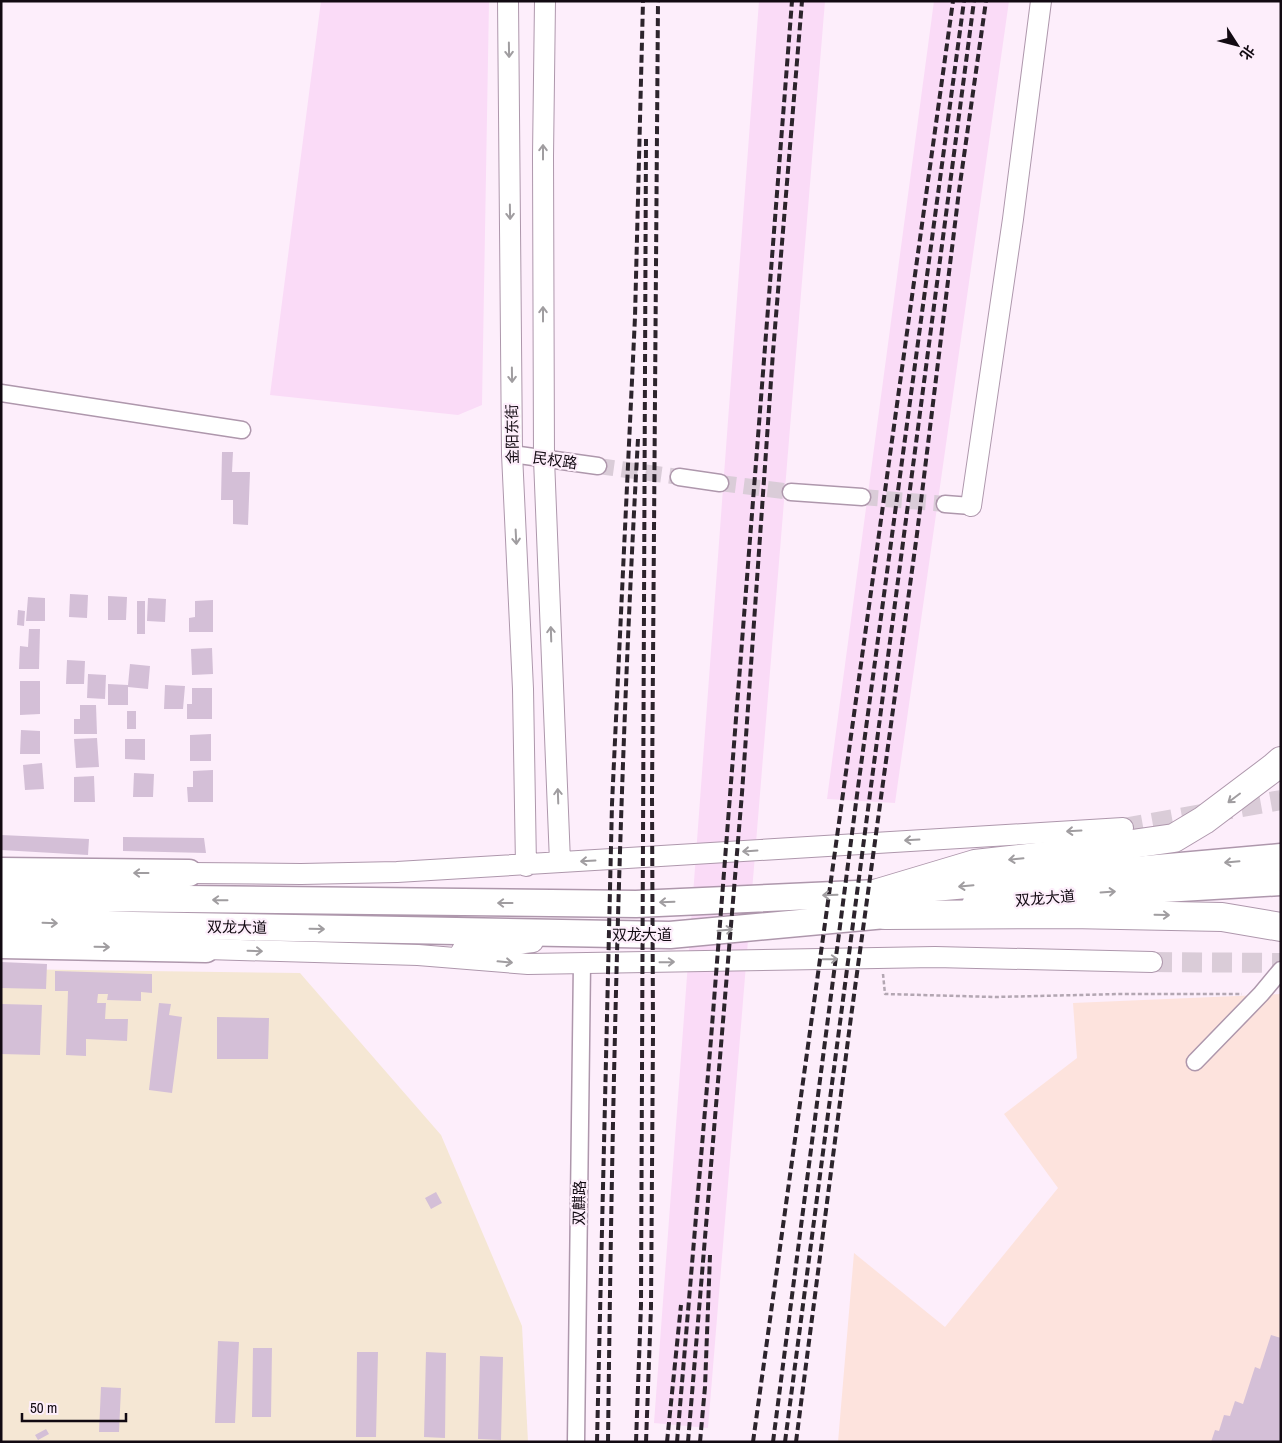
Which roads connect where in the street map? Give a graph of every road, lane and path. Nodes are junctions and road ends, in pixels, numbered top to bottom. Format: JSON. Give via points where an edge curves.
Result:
{"nodes":[{"id":1,"x":508,"y":1,"type":"edge"},
{"id":2,"x":545,"y":1,"type":"edge"},
{"id":3,"x":1041,"y":1,"type":"edge"},
{"id":4,"x":1,"y":393,"type":"edge"},
{"id":5,"x":242,"y":430,"type":"dead end"},
{"id":6,"x":512,"y":454,"type":"junction"},
{"id":7,"x":544,"y":459,"type":"junction"},
{"id":8,"x":598,"y":466,"type":"tunnel mouth"},
{"id":9,"x":679,"y":477,"type":"tunnel mouth"},
{"id":10,"x":720,"y":482,"type":"tunnel mouth"},
{"id":11,"x":791,"y":492,"type":"tunnel mouth"},
{"id":12,"x":862,"y":497,"type":"tunnel mouth"},
{"id":13,"x":945,"y":504,"type":"tunnel mouth"},
{"id":14,"x":971,"y":506,"type":"joint"},
{"id":15,"x":1277,"y":765,"type":"edge"},
{"id":16,"x":1123,"y":828,"type":"tunnel mouth"},
{"id":17,"x":1281,"y":857,"type":"edge"},
{"id":18,"x":560,"y":862,"type":"junction"},
{"id":19,"x":526,"y":866,"type":"junction"},
{"id":20,"x":1,"y":872,"type":"edge"},
{"id":21,"x":189,"y":873,"type":"joint"},
{"id":22,"x":1281,"y":882,"type":"edge"},
{"id":23,"x":1,"y":897,"type":"edge"},
{"id":24,"x":882,"y":904,"type":"junction"},
{"id":25,"x":1,"y":921,"type":"edge"},
{"id":26,"x":1281,"y":927,"type":"edge"},
{"id":27,"x":608,"y":934,"type":"junction"},
{"id":28,"x":1,"y":945,"type":"edge"},
{"id":29,"x":206,"y":949,"type":"joint"},
{"id":30,"x":418,"y":955,"type":"junction"},
{"id":31,"x":882,"y":958,"type":"junction"},
{"id":32,"x":1152,"y":962,"type":"tunnel mouth"},
{"id":33,"x":582,"y":963,"type":"junction"},
{"id":34,"x":1281,"y":970,"type":"edge"},
{"id":35,"x":1261,"y":994,"type":"junction"},
{"id":36,"x":1195,"y":1062,"type":"dead end"},
{"id":37,"x":576,"y":1442,"type":"edge"}],
"edges":[{"from":1,"to":6,"type":"street","name":"金阳东街","one_way":true},
{"from":7,"to":2,"type":"street","name":"金阳东街","one_way":true},
{"from":3,"to":14,"type":"street"},
{"from":4,"to":5,"type":"street"},
{"from":6,"to":7,"type":"street","name":"民权路"},
{"from":6,"to":19,"type":"street","name":"金阳东街","one_way":true,"via":[[523,689]]},
{"from":7,"to":8,"type":"street","name":"民权路"},
{"from":18,"to":7,"type":"street","name":"金阳东街","one_way":true},
{"from":9,"to":10,"type":"street"},
{"from":11,"to":12,"type":"street"},
{"from":13,"to":14,"type":"street"},
{"from":15,"to":24,"type":"highway","one_way":true,"via":[[1204,820],[1174,838],[975,864]]},
{"from":16,"to":18,"type":"street","one_way":true},
{"from":17,"to":24,"type":"highway","name":"双龙大道","one_way":true},
{"from":18,"to":19,"type":"street"},
{"from":19,"to":21,"type":"street","via":[[302,874]]},
{"from":21,"to":20,"type":"highway","one_way":true},
{"from":24,"to":22,"type":"highway","name":"双龙大道","one_way":true},
{"from":24,"to":23,"type":"highway","name":"双龙大道","one_way":true},
{"from":24,"to":26,"type":"highway","one_way":true,"via":[[1070,914],[1222,916]]},
{"from":27,"to":24,"type":"highway","name":"双龙大道","one_way":true,"via":[[670,935]]},
{"from":25,"to":27,"type":"highway","name":"双龙大道","one_way":true},
{"from":27,"to":30,"type":"street"},
{"from":28,"to":29,"type":"highway","name":"双龙大道","one_way":true},
{"from":29,"to":30,"type":"street","one_way":true},
{"from":30,"to":33,"type":"street","one_way":true,"via":[[528,964]]},
{"from":31,"to":32,"type":"street"},
{"from":33,"to":31,"type":"street","one_way":true},
{"from":31,"to":35,"type":"path","via":[[885,994],[995,997]]},
{"from":33,"to":37,"type":"street","name":"双麒路"},
{"from":34,"to":35,"type":"street"},
{"from":35,"to":36,"type":"street"}]}
